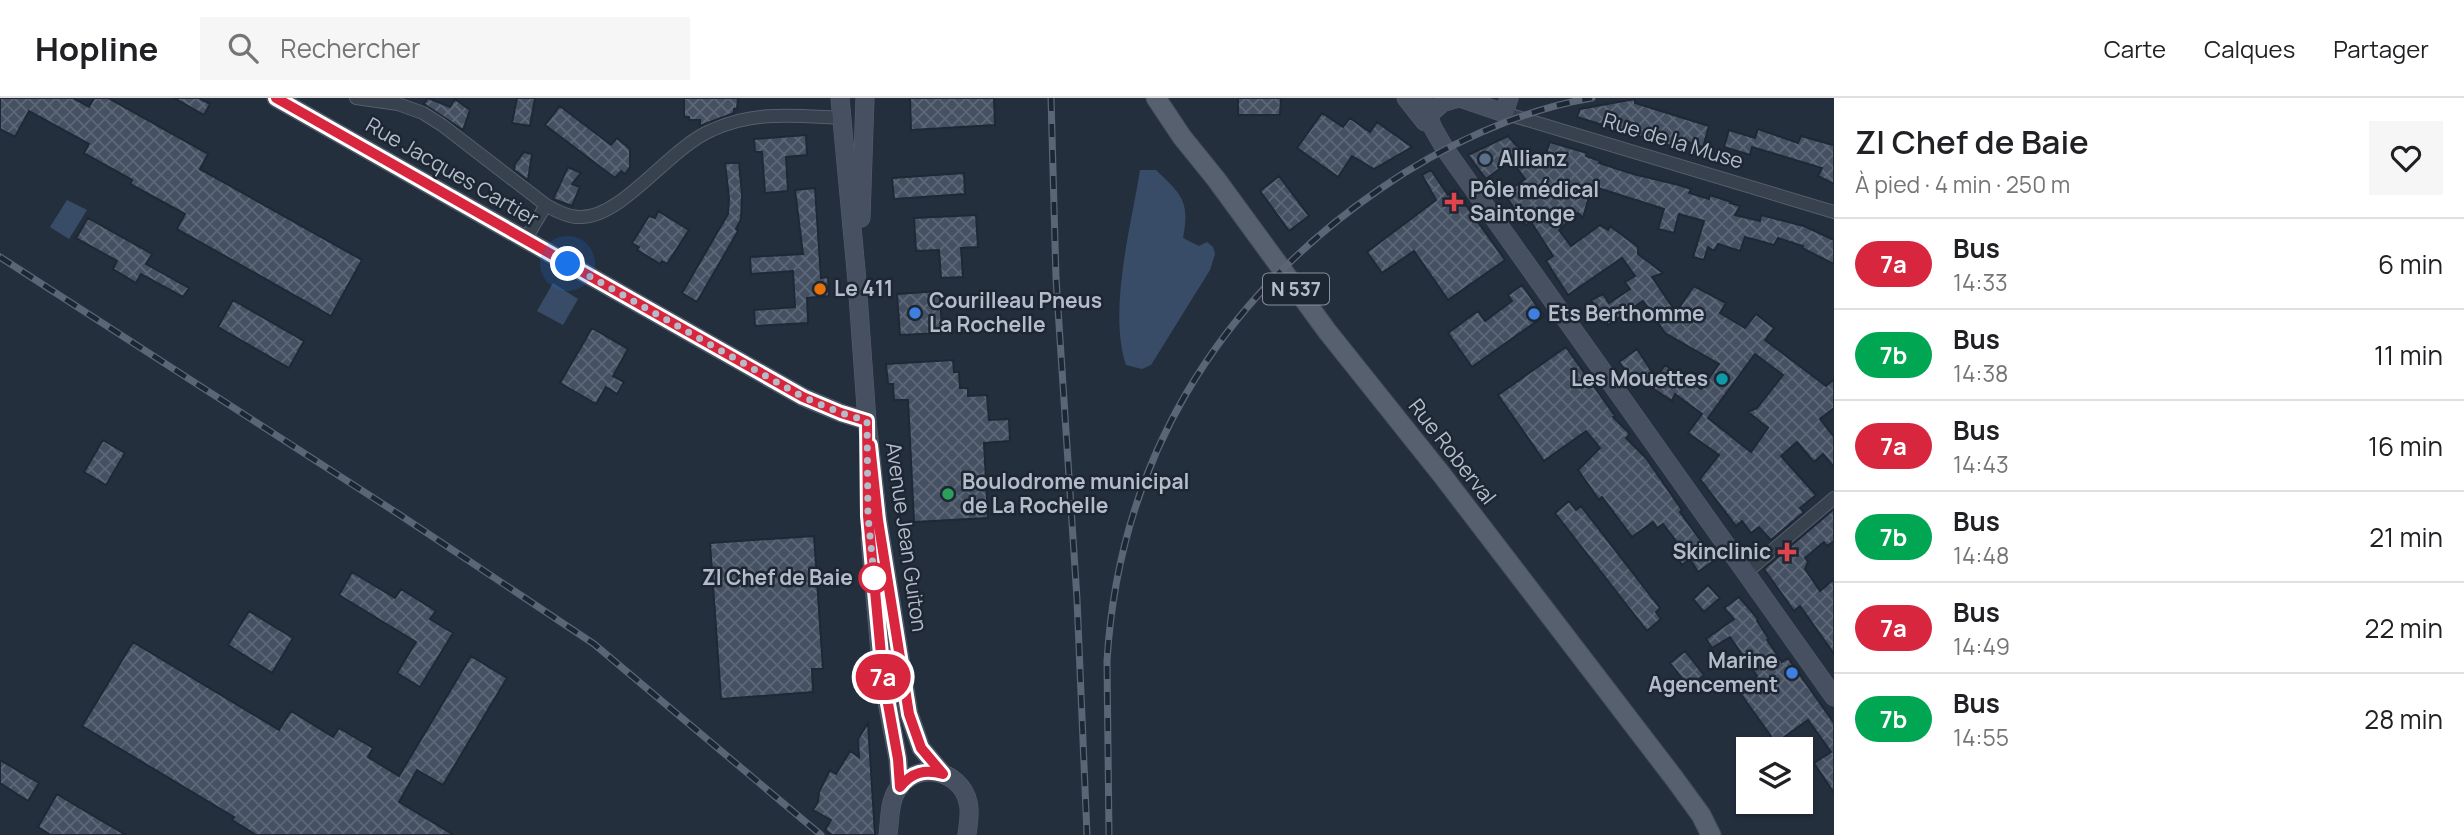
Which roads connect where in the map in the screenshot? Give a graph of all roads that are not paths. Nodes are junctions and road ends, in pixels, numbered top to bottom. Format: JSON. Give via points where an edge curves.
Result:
{"nodes":[{"id":1,"x":356,"y":98,"type":"edge"},
{"id":2,"x":840,"y":98,"type":"edge"},
{"id":3,"x":865,"y":98,"type":"edge"},
{"id":4,"x":1156,"y":98,"type":"edge"},
{"id":5,"x":1406,"y":98,"type":"edge"},
{"id":6,"x":1421,"y":98,"type":"edge"},
{"id":7,"x":1453,"y":99,"type":"edge"},
{"id":8,"x":284,"y":101,"type":"edge"},
{"id":9,"x":1507,"y":106,"type":"edge"},
{"id":10,"x":843,"y":118,"type":"junction"},
{"id":11,"x":1431,"y":122,"type":"junction"},
{"id":12,"x":545,"y":205,"type":"junction"},
{"id":13,"x":1834,"y":212,"type":"edge"},
{"id":14,"x":526,"y":240,"type":"junction"},
{"id":15,"x":858,"y":281,"type":"junction"},
{"id":16,"x":867,"y":421,"type":"junction"},
{"id":17,"x":1834,"y":498,"type":"edge"},
{"id":18,"x":1747,"y":572,"type":"junction"},
{"id":19,"x":884,"y":609,"type":"junction"},
{"id":20,"x":1834,"y":697,"type":"edge"},
{"id":21,"x":943,"y":774,"type":"junction"},
{"id":22,"x":900,"y":787,"type":"junction"},
{"id":23,"x":972,"y":832,"type":"edge"},
{"id":24,"x":888,"y":835,"type":"edge"},
{"id":25,"x":1712,"y":835,"type":"edge"}],
"edges":[{"from":1,"to":12,"type":"street","via":[[423,113]]},
{"from":2,"to":10,"type":"street","name":"Avenue Jean Guiton"},
{"from":3,"to":15,"type":"street","name":"Avenue Jean Guiton"},
{"from":4,"to":25,"type":"main road","name":"Rue Roberval","number":"N 537","via":[[1327,331],[1674,778]]},
{"from":5,"to":11,"type":"street","via":[[1426,124]]},
{"from":6,"to":11,"type":"street"},
{"from":7,"to":9,"type":"street","name":"Rue de la Muse"},
{"from":7,"to":11,"type":"street","name":"Rue de la Muse","via":[[1442,103]]},
{"from":8,"to":14,"type":"street","name":"Rue Jacques Cartier"},
{"from":9,"to":13,"type":"street","name":"Rue de la Muse"},
{"from":10,"to":12,"type":"street","via":[[772,114],[744,119],[685,145],[616,206],[580,218]]},
{"from":10,"to":15,"type":"street","name":"Avenue Jean Guiton"},
{"from":11,"to":18,"type":"street","via":[[1445,149]]},
{"from":12,"to":14,"type":"street"},
{"from":14,"to":16,"type":"street","name":"Rue Jacques Cartier","via":[[803,397]]},
{"from":15,"to":16,"type":"street","name":"Avenue Jean Guiton"},
{"from":16,"to":19,"type":"street","name":"Avenue Jean Guiton"},
{"from":17,"to":18,"type":"street"},
{"from":18,"to":20,"type":"street"},
{"from":19,"to":21,"type":"street","name":"Avenue Jean Guiton","via":[[913,731]]},
{"from":19,"to":22,"type":"street","name":"Avenue Jean Guiton","via":[[883,676]]},
{"from":21,"to":22,"type":"street","via":[[914,774]]},
{"from":21,"to":23,"type":"street","name":"Avenue Jean Guiton","via":[[964,790]]},
{"from":22,"to":24,"type":"street","via":[[891,806]]}]}
